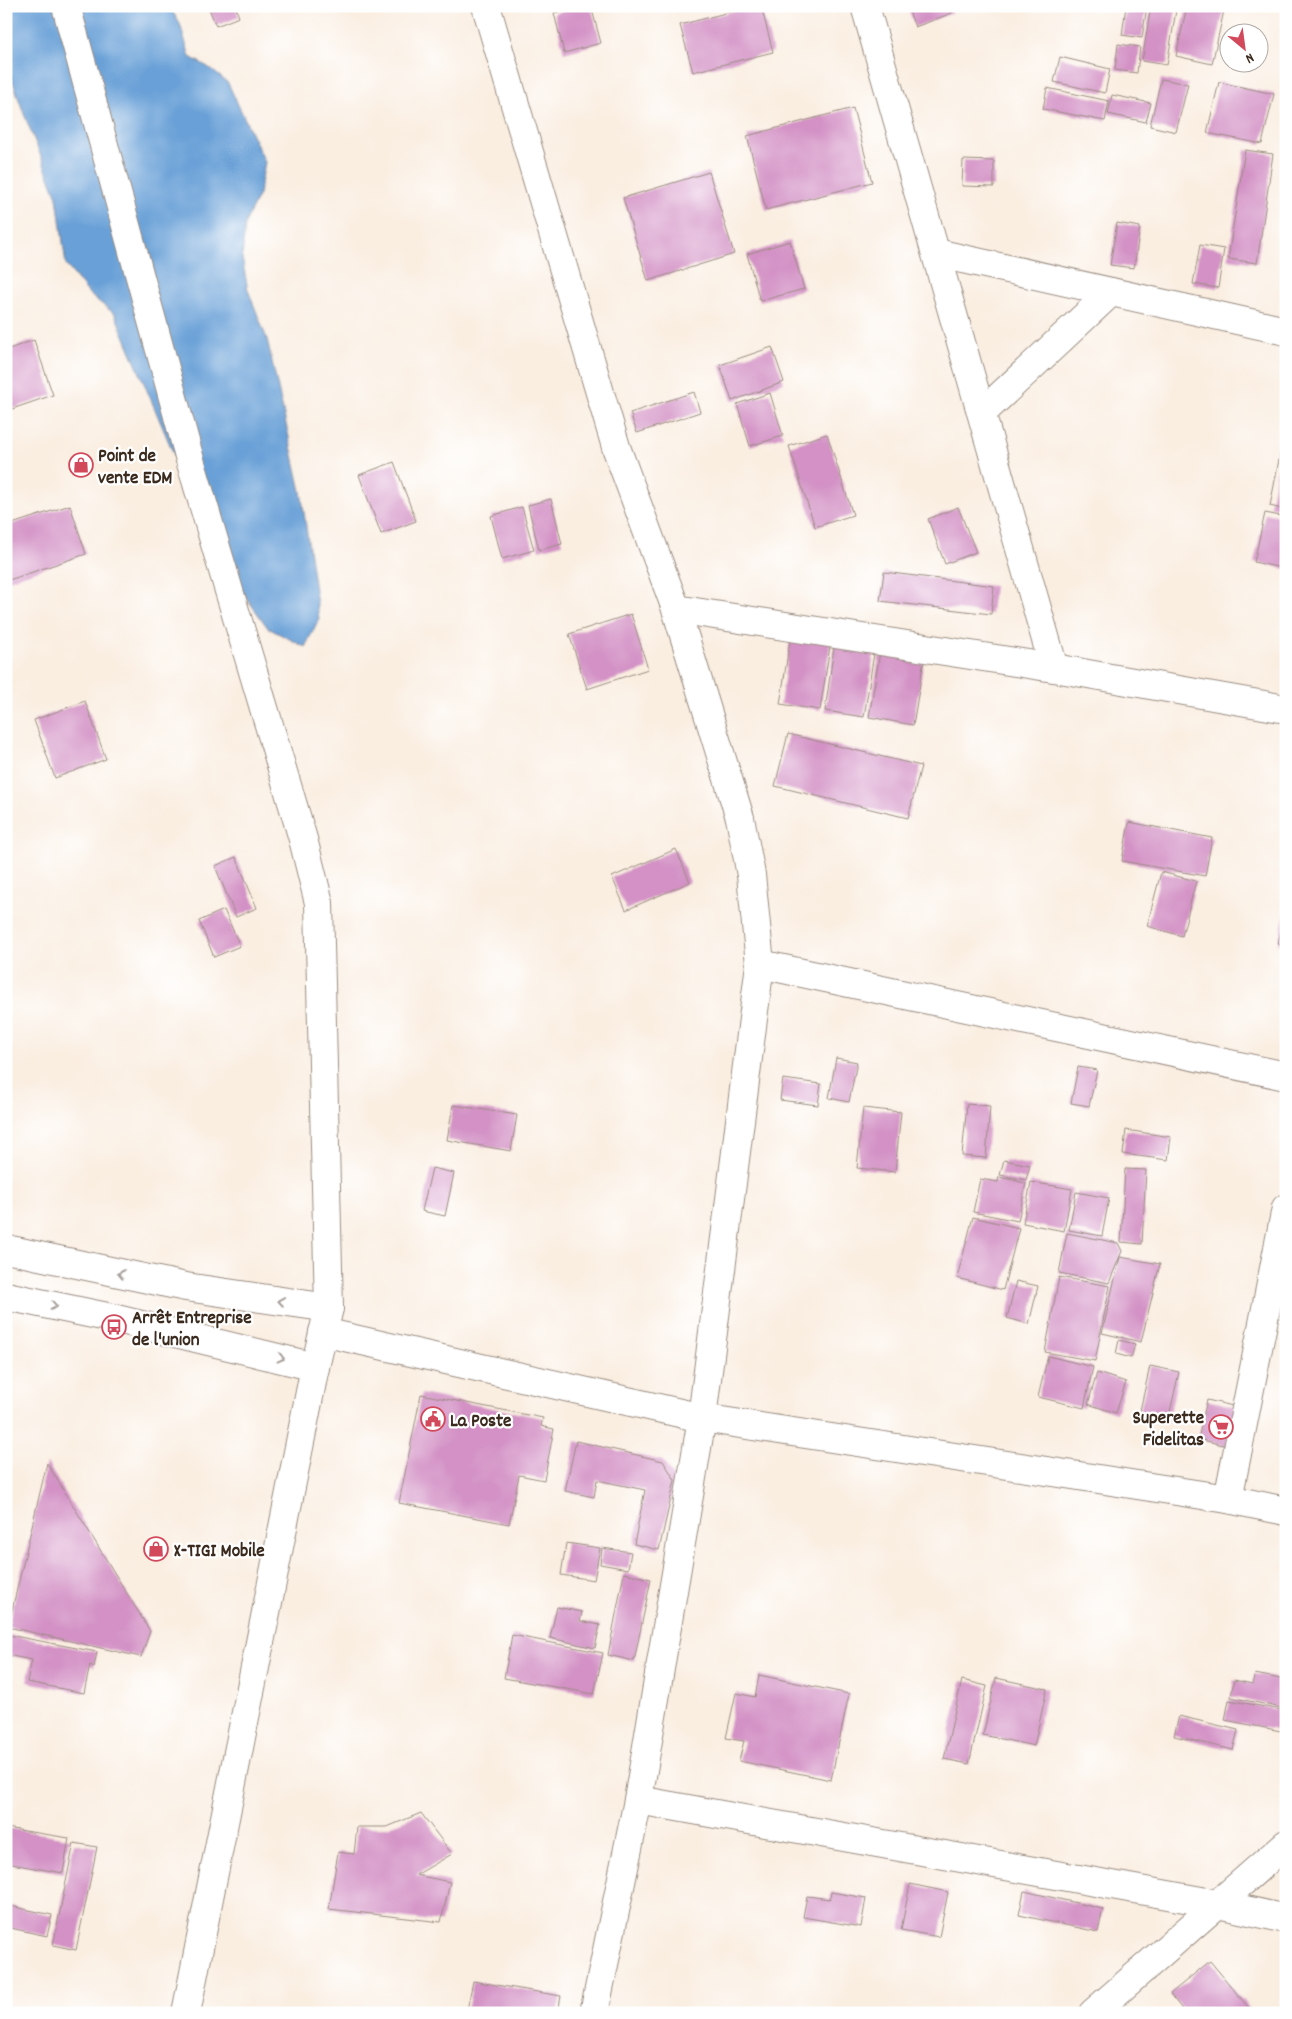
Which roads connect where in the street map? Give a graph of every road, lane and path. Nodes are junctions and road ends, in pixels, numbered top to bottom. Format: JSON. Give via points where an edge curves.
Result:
{"nodes":[{"id":1,"x":66,"y":6,"type":"edge"},
{"id":2,"x":486,"y":6,"type":"edge"},
{"id":3,"x":865,"y":6,"type":"edge"},
{"id":4,"x":936,"y":253,"type":"junction"},
{"id":5,"x":1111,"y":292,"type":"junction"},
{"id":6,"x":1286,"y":331,"type":"edge"},
{"id":7,"x":982,"y":413,"type":"junction"},
{"id":8,"x":676,"y":609,"type":"junction"},
{"id":9,"x":1054,"y":668,"type":"junction"},
{"id":10,"x":1286,"y":709,"type":"edge"},
{"id":11,"x":760,"y":964,"type":"junction"},
{"id":12,"x":1286,"y":1076,"type":"edge"},
{"id":13,"x":1286,"y":1208,"type":"edge"},
{"id":14,"x":6,"y":1249,"type":"edge"},
{"id":15,"x":6,"y":1296,"type":"edge"},
{"id":16,"x":326,"y":1320,"type":"junction"},
{"id":17,"x":315,"y":1367,"type":"junction"},
{"id":18,"x":702,"y":1418,"type":"junction"},
{"id":19,"x":1228,"y":1499,"type":"junction"},
{"id":20,"x":1286,"y":1511,"type":"edge"},
{"id":21,"x":638,"y":1800,"type":"junction"},
{"id":22,"x":1286,"y":1844,"type":"edge"},
{"id":23,"x":1218,"y":1904,"type":"junction"},
{"id":24,"x":1286,"y":1919,"type":"edge"},
{"id":25,"x":186,"y":2013,"type":"edge"},
{"id":26,"x":594,"y":2013,"type":"edge"},
{"id":27,"x":1093,"y":2013,"type":"edge"}],
"edges":[{"from":1,"to":16,"type":"street","via":[[190,460],[301,829],[319,903]]},
{"from":2,"to":8,"type":"street","via":[[616,447]]},
{"from":3,"to":4,"type":"street"},
{"from":4,"to":5,"type":"street"},
{"from":4,"to":7,"type":"street"},
{"from":5,"to":6,"type":"street"},
{"from":5,"to":7,"type":"street"},
{"from":7,"to":9,"type":"street"},
{"from":8,"to":9,"type":"street"},
{"from":8,"to":11,"type":"street","via":[[740,818],[751,875]]},
{"from":9,"to":10,"type":"street"},
{"from":11,"to":12,"type":"street"},
{"from":11,"to":18,"type":"street"},
{"from":13,"to":19,"type":"street"},
{"from":16,"to":14,"type":"street","one_way":true},
{"from":15,"to":17,"type":"street","one_way":true,"via":[[136,1323]]},
{"from":16,"to":17,"type":"street"},
{"from":16,"to":18,"type":"street"},
{"from":17,"to":25,"type":"street"},
{"from":18,"to":19,"type":"street"},
{"from":18,"to":21,"type":"street"},
{"from":19,"to":20,"type":"street"},
{"from":21,"to":23,"type":"street"},
{"from":21,"to":26,"type":"street"},
{"from":22,"to":23,"type":"street"},
{"from":23,"to":24,"type":"street"},
{"from":23,"to":27,"type":"street"}]}
